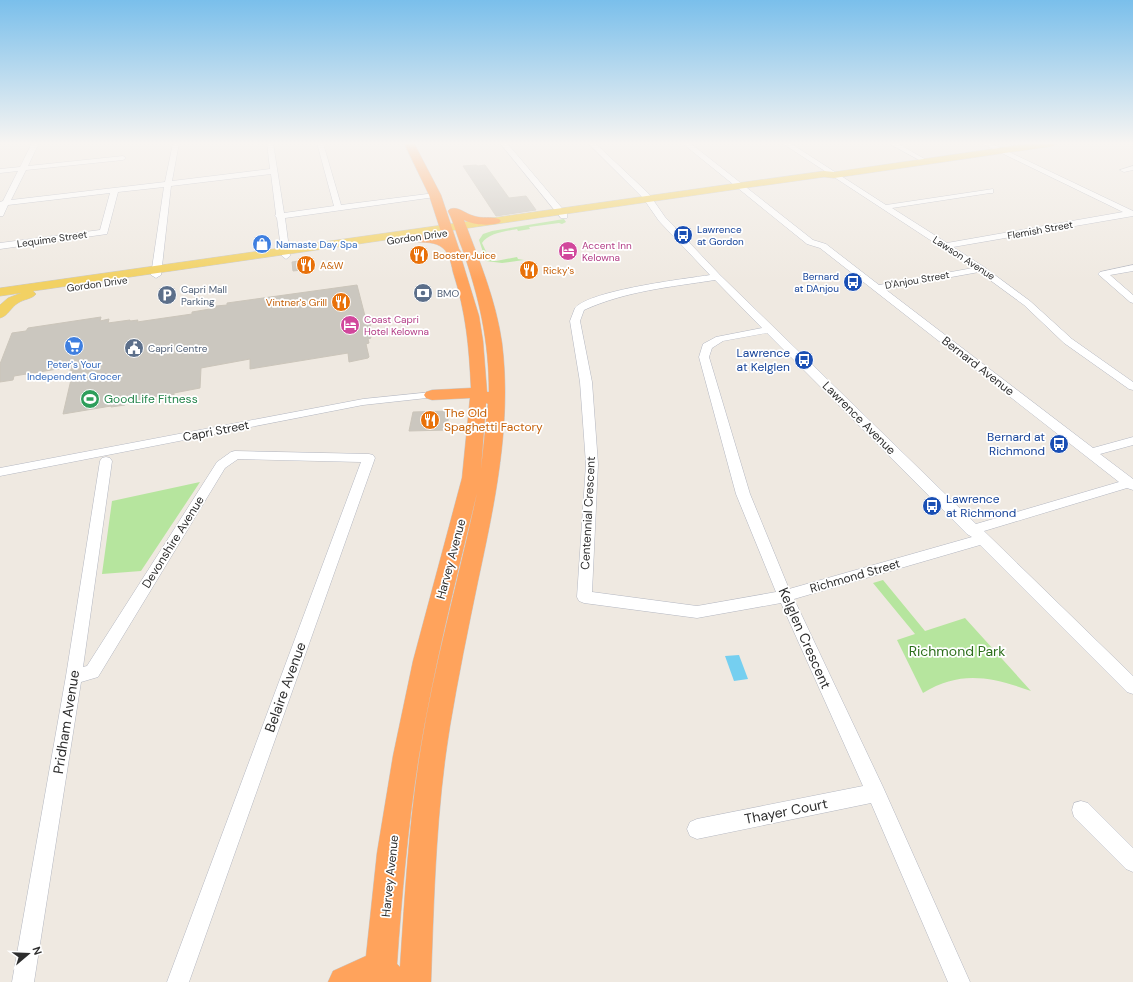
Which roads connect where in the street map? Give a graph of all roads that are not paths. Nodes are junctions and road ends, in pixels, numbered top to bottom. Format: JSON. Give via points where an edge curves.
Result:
{"nodes":[{"id":1,"x":12,"y":189,"type":"edge"},
{"id":2,"x":124,"y":189,"type":"edge"},
{"id":3,"x":167,"y":189,"type":"edge"},
{"id":4,"x":277,"y":189,"type":"edge"},
{"id":5,"x":333,"y":189,"type":"edge"},
{"id":6,"x":432,"y":189,"type":"edge"},
{"id":7,"x":541,"y":189,"type":"edge"},
{"id":8,"x":638,"y":189,"type":"edge"},
{"id":9,"x":733,"y":189,"type":"edge"},
{"id":10,"x":747,"y":189,"type":"edge"},
{"id":11,"x":857,"y":189,"type":"edge"},
{"id":12,"x":1081,"y":189,"type":"edge"},
{"id":13,"x":115,"y":190,"type":"junction"},
{"id":14,"x":990,"y":191,"type":"dead end"},
{"id":15,"x":435,"y":195,"type":"junction"},
{"id":16,"x":650,"y":201,"type":"junction"},
{"id":17,"x":3,"y":204,"type":"edge"},
{"id":18,"x":885,"y":207,"type":"junction"},
{"id":19,"x":338,"y":208,"type":"junction"},
{"id":20,"x":441,"y":212,"type":"junction"},
{"id":21,"x":1132,"y":213,"type":"edge"},
{"id":22,"x":0,"y":214,"type":"edge"},
{"id":23,"x":562,"y":214,"type":"junction"},
{"id":24,"x":279,"y":216,"type":"junction"},
{"id":25,"x":496,"y":223,"type":"junction"},
{"id":26,"x":460,"y":228,"type":"junction"},
{"id":27,"x":448,"y":230,"type":"junction"},
{"id":28,"x":413,"y":235,"type":"junction"},
{"id":29,"x":469,"y":244,"type":"junction"},
{"id":30,"x":0,"y":246,"type":"edge"},
{"id":31,"x":946,"y":246,"type":"junction"},
{"id":32,"x":286,"y":254,"type":"junction"},
{"id":33,"x":1133,"y":268,"type":"edge"},
{"id":34,"x":982,"y":269,"type":"junction"},
{"id":35,"x":157,"y":272,"type":"junction"},
{"id":36,"x":717,"y":277,"type":"junction"},
{"id":37,"x":876,"y":288,"type":"junction"},
{"id":38,"x":0,"y":292,"type":"edge"},
{"id":39,"x":35,"y":293,"type":"junction"},
{"id":40,"x":0,"y":298,"type":"edge"},
{"id":41,"x":1133,"y":300,"type":"edge"},
{"id":42,"x":0,"y":314,"type":"edge"},
{"id":43,"x":770,"y":329,"type":"junction"},
{"id":44,"x":477,"y":368,"type":"junction"},
{"id":45,"x":1133,"y":387,"type":"edge"},
{"id":46,"x":478,"y":394,"type":"junction"},
{"id":47,"x":432,"y":395,"type":"junction"},
{"id":48,"x":486,"y":414,"type":"junction"},
{"id":49,"x":1133,"y":441,"type":"edge"},
{"id":50,"x":1091,"y":453,"type":"junction"},
{"id":51,"x":299,"y":456,"type":"joint"},
{"id":52,"x":106,"y":461,"type":"dead end"},
{"id":53,"x":0,"y":472,"type":"edge"},
{"id":54,"x":1131,"y":484,"type":"edge"},
{"id":55,"x":977,"y":535,"type":"junction"},
{"id":56,"x":785,"y":596,"type":"junction"},
{"id":57,"x":584,"y":597,"type":"joint"},
{"id":58,"x":74,"y":676,"type":"junction"},
{"id":59,"x":1133,"y":687,"type":"edge"},
{"id":60,"x":876,"y":793,"type":"junction"},
{"id":61,"x":1081,"y":810,"type":"dead end"},
{"id":62,"x":697,"y":829,"type":"dead end"},
{"id":63,"x":1133,"y":862,"type":"edge"},
{"id":64,"x":384,"y":978,"type":"edge"},
{"id":65,"x":23,"y":982,"type":"edge"},
{"id":66,"x":178,"y":982,"type":"edge"},
{"id":67,"x":344,"y":982,"type":"edge"},
{"id":68,"x":415,"y":982,"type":"edge"},
{"id":69,"x":959,"y":982,"type":"edge"}],
"edges":[{"from":1,"to":17,"type":"street"},
{"from":2,"to":13,"type":"street"},
{"from":3,"to":35,"type":"street"},
{"from":4,"to":24,"type":"street"},
{"from":5,"to":19,"type":"street"},
{"from":6,"to":15,"type":"highway","name":"Harvey Avenue"},
{"from":7,"to":23,"type":"street"},
{"from":8,"to":16,"type":"street","name":"Lawrence Avenue"},
{"from":9,"to":16,"type":"main road","name":"Gordon Drive"},
{"from":10,"to":37,"type":"street","name":"Bernard Avenue","via":[[810,242],[823,246]]},
{"from":11,"to":18,"type":"street","name":"Lawson Avenue"},
{"from":12,"to":21,"type":"street"},
{"from":13,"to":17,"type":"street"},
{"from":13,"to":30,"type":"street","name":"Lequime Street","via":[[104,232]]},
{"from":14,"to":18,"type":"street"},
{"from":15,"to":19,"type":"street"},
{"from":15,"to":20,"type":"highway","name":"Harvey Avenue"},
{"from":16,"to":23,"type":"main road","name":"Gordon Drive"},
{"from":16,"to":36,"type":"street","name":"Lawrence Avenue","via":[[662,219]]},
{"from":17,"to":22,"type":"street"},
{"from":18,"to":31,"type":"street","name":"Lawson Avenue"},
{"from":19,"to":24,"type":"street"},
{"from":20,"to":27,"type":"highway","name":"Harvey Avenue"},
{"from":20,"to":28,"type":"highway","via":[[431,226]]},
{"from":21,"to":31,"type":"street","name":"Flemish Street"},
{"from":23,"to":25,"type":"main road","name":"Gordon Drive"},
{"from":24,"to":32,"type":"street"},
{"from":25,"to":26,"type":"main road","name":"Gordon Drive"},
{"from":25,"to":26,"type":"highway","name":"Harvey Avenue","via":[[472,220],[452,205]]},
{"from":25,"to":29,"type":"highway"},
{"from":26,"to":27,"type":"main road","name":"Gordon Drive"},
{"from":26,"to":29,"type":"highway","name":"Harvey Avenue"},
{"from":27,"to":28,"type":"main road","name":"Gordon Drive"},
{"from":27,"to":29,"type":"highway","name":"Harvey Avenue"},
{"from":28,"to":29,"type":"highway","via":[[443,242]]},
{"from":28,"to":32,"type":"main road","name":"Gordon Drive"},
{"from":29,"to":44,"type":"highway","name":"Harvey Avenue"},
{"from":29,"to":48,"type":"highway","name":"Harvey Avenue","via":[[494,340],[497,371]]},
{"from":31,"to":34,"type":"street","name":"Lawson Avenue"},
{"from":32,"to":35,"type":"main road","name":"Gordon Drive"},
{"from":33,"to":41,"type":"street","via":[[1103,274]]},
{"from":34,"to":37,"type":"street","name":"D'Anjou Street"},
{"from":34,"to":45,"type":"street","name":"Lawson Avenue","via":[[1027,303],[1068,341]]},
{"from":35,"to":38,"type":"main road","name":"Gordon Drive"},
{"from":35,"to":39,"type":"main road","name":"Gordon Drive"},
{"from":36,"to":43,"type":"street","name":"Lawrence Avenue"},
{"from":36,"to":57,"type":"street","name":"Centennial Crescent","via":[[615,294],[580,308],[575,321],[586,382],[592,464]]},
{"from":37,"to":50,"type":"street","name":"Bernard Avenue"},
{"from":39,"to":40,"type":"main road","name":"Gordon Drive"},
{"from":39,"to":42,"type":"main road","via":[[13,300]]},
{"from":43,"to":55,"type":"street","name":"Lawrence Avenue"},
{"from":43,"to":56,"type":"street","name":"Kelglen Crescent","via":[[720,339],[706,346],[704,357],[743,494]]},
{"from":44,"to":46,"type":"highway","name":"Harvey Avenue"},
{"from":44,"to":47,"type":"highway","via":[[459,385]]},
{"from":46,"to":47,"type":"highway"},
{"from":46,"to":48,"type":"highway","name":"Harvey Avenue"},
{"from":46,"to":48,"type":"highway","via":[[488,397]]},
{"from":47,"to":48,"type":"highway","via":[[454,400]]},
{"from":47,"to":53,"type":"street","name":"Capri Street","via":[[363,402]]},
{"from":48,"to":64,"type":"highway","name":"Harvey Avenue","via":[[425,661],[406,756],[391,853]]},
{"from":48,"to":68,"type":"highway","name":"Harvey Avenue","via":[[493,448],[483,512],[450,658],[434,748],[422,843]]},
{"from":49,"to":50,"type":"street"},
{"from":50,"to":54,"type":"street","name":"Bernard Avenue"},
{"from":51,"to":58,"type":"street","name":"Devonshire Avenue","via":[[235,455],[221,465],[92,672]]},
{"from":51,"to":66,"type":"street","name":"Belaire Avenue","via":[[368,458]]},
{"from":52,"to":58,"type":"street","name":"Pridham Avenue"},
{"from":54,"to":55,"type":"street","name":"Richmond Street"},
{"from":55,"to":56,"type":"street","name":"Richmond Street"},
{"from":55,"to":59,"type":"street","name":"Lawrence Avenue"},
{"from":56,"to":57,"type":"street","name":"Richmond Street","via":[[697,612]]},
{"from":56,"to":60,"type":"street","name":"Kelglen Crescent"},
{"from":58,"to":65,"type":"street","name":"Pridham Avenue"},
{"from":60,"to":62,"type":"street","name":"Thayer Court"},
{"from":60,"to":69,"type":"street","name":"Kelglen Crescent"},
{"from":61,"to":63,"type":"street"},
{"from":64,"to":67,"type":"highway","via":[[367,971]]}]}
